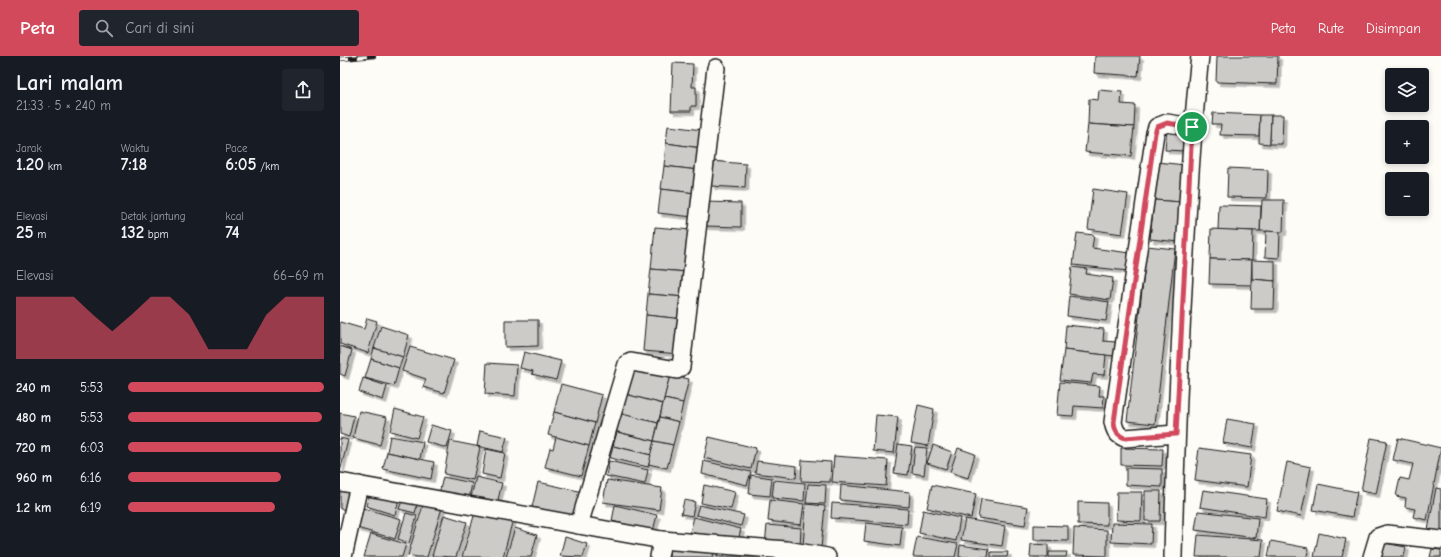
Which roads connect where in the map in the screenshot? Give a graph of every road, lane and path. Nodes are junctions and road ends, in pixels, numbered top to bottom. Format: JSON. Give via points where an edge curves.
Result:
{"nodes":[{"id":1,"x":1200,"y":56,"type":"edge"},
{"id":2,"x":716,"y":68,"type":"dead end"},
{"id":3,"x":1192,"y":127,"type":"junction"},
{"id":4,"x":1176,"y":434,"type":"junction"},
{"id":5,"x":340,"y":482,"type":"edge"},
{"id":6,"x":359,"y":485,"type":"junction"},
{"id":7,"x":579,"y":525,"type":"junction"},
{"id":8,"x":662,"y":540,"type":"junction"},
{"id":9,"x":1441,"y":540,"type":"edge"},
{"id":10,"x":343,"y":557,"type":"edge"},
{"id":11,"x":659,"y":557,"type":"edge"},
{"id":12,"x":827,"y":557,"type":"edge"},
{"id":13,"x":1173,"y":557,"type":"edge"},
{"id":14,"x":1372,"y":557,"type":"edge"}],
"edges":[{"from":1,"to":3,"type":"street"},
{"from":2,"to":7,"type":"street","via":[[681,367],[677,370],[631,362],[627,364]]},
{"from":3,"to":4,"type":"street"},
{"from":3,"to":4,"type":"street","via":[[1167,123],[1157,127],[1155,133],[1114,422],[1118,435],[1125,438]]},
{"from":4,"to":13,"type":"street"},
{"from":5,"to":6,"type":"street"},
{"from":6,"to":7,"type":"street"},
{"from":6,"to":10,"type":"street"},
{"from":7,"to":8,"type":"street"},
{"from":8,"to":11,"type":"street"},
{"from":8,"to":12,"type":"street","via":[[786,550]]},
{"from":9,"to":14,"type":"street","via":[[1388,534],[1378,537]]}]}
